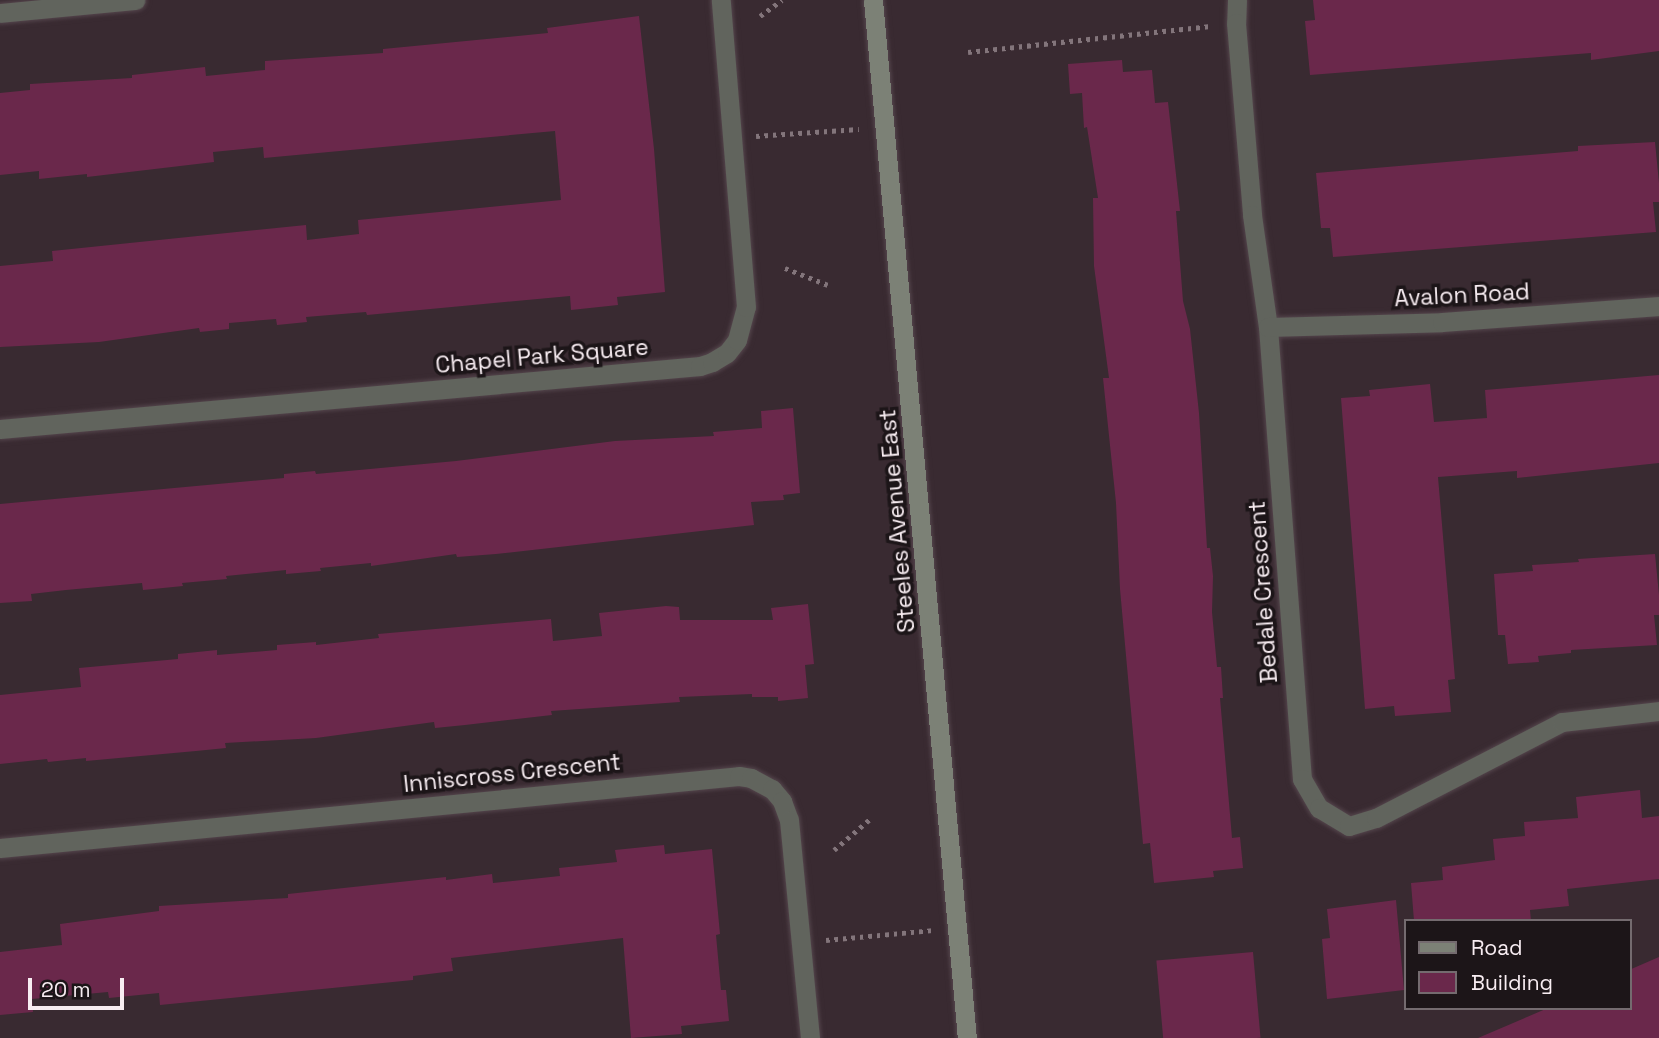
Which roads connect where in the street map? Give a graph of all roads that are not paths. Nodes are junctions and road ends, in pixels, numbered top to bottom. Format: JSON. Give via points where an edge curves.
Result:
{"nodes":[{"id":1,"x":135,"y":0,"type":"edge"},
{"id":2,"x":721,"y":0,"type":"edge"},
{"id":3,"x":873,"y":0,"type":"edge"},
{"id":4,"x":1237,"y":0,"type":"edge"},
{"id":5,"x":0,"y":13,"type":"edge"},
{"id":6,"x":1659,"y":306,"type":"edge"},
{"id":7,"x":1268,"y":327,"type":"junction"},
{"id":8,"x":0,"y":429,"type":"edge"},
{"id":9,"x":1659,"y":711,"type":"edge"},
{"id":10,"x":0,"y":848,"type":"edge"},
{"id":11,"x":810,"y":1038,"type":"edge"},
{"id":12,"x":967,"y":1038,"type":"edge"}],
"edges":[{"from":1,"to":5,"type":"street"},
{"from":2,"to":8,"type":"street","name":"Chapel Park Square","via":[[746,307],[737,340],[712,362]]},
{"from":3,"to":12,"type":"main road","name":"Steeles Avenue East"},
{"from":4,"to":7,"type":"street","name":"Bedale Crescent","via":[[1252,215]]},
{"from":6,"to":7,"type":"street","name":"Avalon Road","via":[[1442,322]]},
{"from":7,"to":9,"type":"street","name":"Bedale Crescent","via":[[1302,779],[1319,808],[1349,826],[1376,818],[1562,722]]},
{"from":10,"to":11,"type":"street","name":"Inniscross Crescent","via":[[739,776],[762,782],[782,801],[789,820]]}]}
